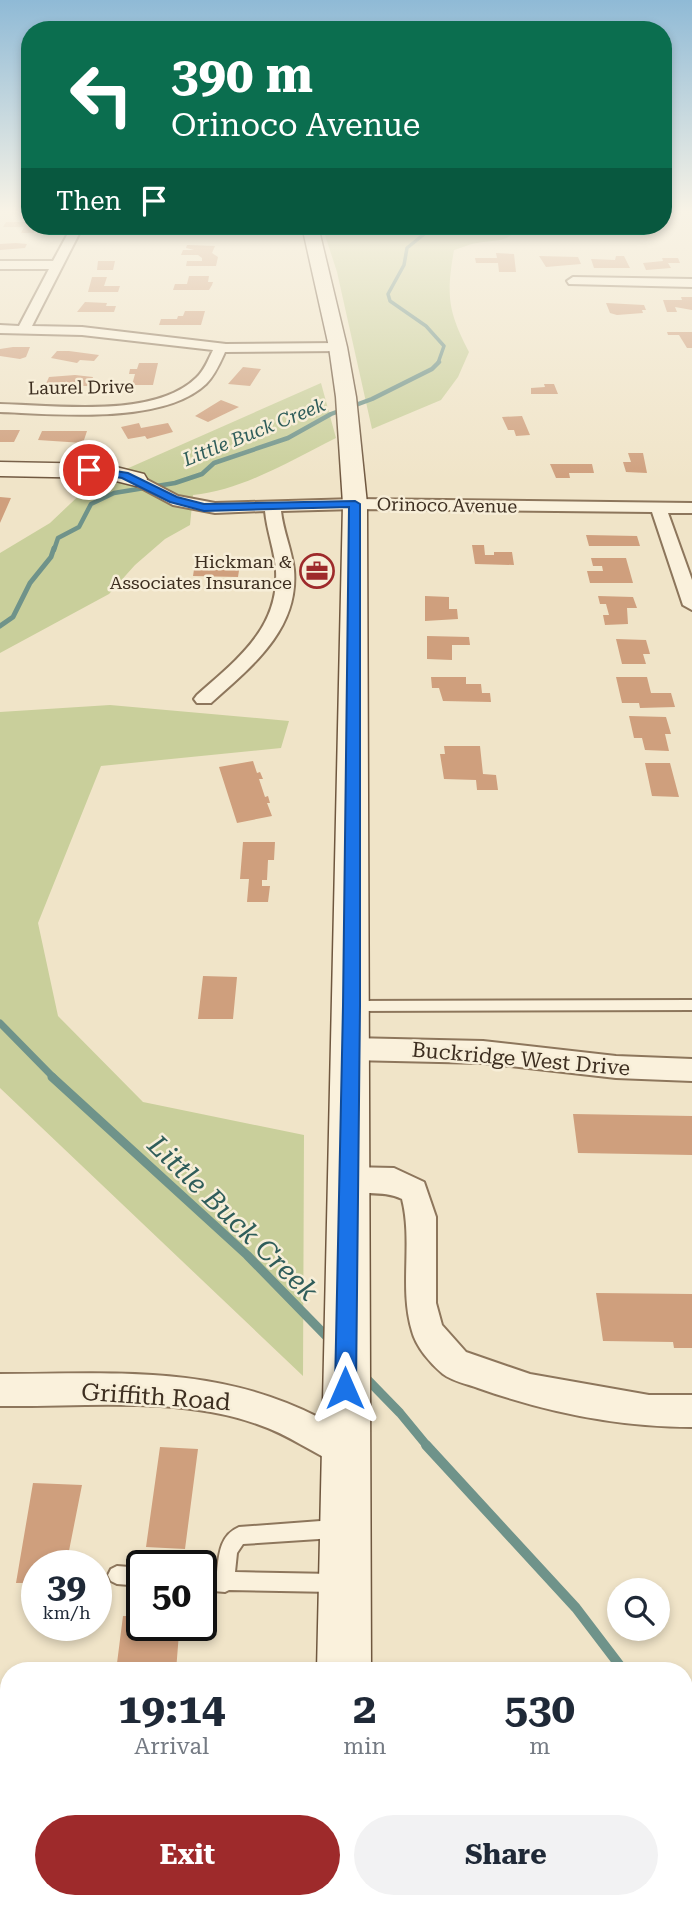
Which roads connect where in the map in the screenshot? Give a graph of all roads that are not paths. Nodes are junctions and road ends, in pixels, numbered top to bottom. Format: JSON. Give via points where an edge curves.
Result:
{"nodes":[{"id":1,"x":37,"y":303,"type":"edge"},
{"id":2,"x":328,"y":303,"type":"edge"},
{"id":3,"x":0,"y":329,"type":"edge"},
{"id":4,"x":24,"y":329,"type":"junction"},
{"id":5,"x":221,"y":347,"type":"junction"},
{"id":6,"x":338,"y":347,"type":"junction"},
{"id":7,"x":0,"y":408,"type":"edge"},
{"id":8,"x":0,"y":469,"type":"edge"},
{"id":9,"x":135,"y":479,"type":"joint"},
{"id":10,"x":355,"y":504,"type":"junction"},
{"id":11,"x":273,"y":507,"type":"junction"},
{"id":12,"x":658,"y":507,"type":"junction"},
{"id":13,"x":692,"y":508,"type":"edge"},
{"id":14,"x":692,"y":605,"type":"edge"},
{"id":15,"x":204,"y":699,"type":"dead end"},
{"id":16,"x":692,"y":1005,"type":"edge"},
{"id":17,"x":351,"y":1006,"type":"junction"},
{"id":18,"x":351,"y":1049,"type":"junction"},
{"id":19,"x":692,"y":1070,"type":"edge"},
{"id":20,"x":348,"y":1180,"type":"junction"},
{"id":21,"x":0,"y":1391,"type":"edge"},
{"id":22,"x":692,"y":1411,"type":"edge"},
{"id":23,"x":344,"y":1444,"type":"junction"},
{"id":24,"x":344,"y":1528,"type":"junction"},
{"id":25,"x":117,"y":1575,"type":"dead end"},
{"id":26,"x":126,"y":1576,"type":"edge"},
{"id":27,"x":217,"y":1582,"type":"edge"},
{"id":28,"x":225,"y":1583,"type":"junction"},
{"id":29,"x":344,"y":1583,"type":"junction"},
{"id":30,"x":345,"y":1662,"type":"edge"}],
"edges":[{"from":1,"to":4,"type":"street"},
{"from":2,"to":6,"type":"main road"},
{"from":3,"to":4,"type":"street"},
{"from":4,"to":5,"type":"street"},
{"from":5,"to":6,"type":"street"},
{"from":5,"to":7,"type":"street","name":"Laurel Drive","via":[[198,385],[164,401],[118,408]]},
{"from":6,"to":10,"type":"main road"},
{"from":8,"to":9,"type":"main road","name":"Orinoco Avenue","via":[[104,471]]},
{"from":9,"to":11,"type":"street","name":"Orinoco Avenue","via":[[173,500],[209,508]]},
{"from":10,"to":11,"type":"street","name":"Orinoco Avenue"},
{"from":10,"to":12,"type":"street","name":"Orinoco Avenue"},
{"from":10,"to":17,"type":"main road"},
{"from":11,"to":15,"type":"street","via":[[285,573],[280,619],[260,647]]},
{"from":12,"to":13,"type":"street","name":"Orinoco Avenue"},
{"from":12,"to":14,"type":"street"},
{"from":16,"to":17,"type":"lane"},
{"from":17,"to":18,"type":"main road"},
{"from":18,"to":19,"type":"street","name":"Buckridge West Drive","via":[[484,1052],[616,1067]]},
{"from":18,"to":20,"type":"main road"},
{"from":20,"to":22,"type":"street","via":[[394,1181],[414,1191],[421,1217],[421,1303],[428,1333],[456,1364],[530,1390],[649,1411]]},
{"from":20,"to":23,"type":"main road"},
{"from":21,"to":23,"type":"street","name":"Griffith Road","via":[[162,1393],[227,1399]]},
{"from":23,"to":24,"type":"main road"},
{"from":24,"to":28,"type":"lane","via":[[239,1536],[229,1549]]},
{"from":24,"to":29,"type":"main road"},
{"from":25,"to":26,"type":"lane"},
{"from":27,"to":28,"type":"lane"},
{"from":28,"to":29,"type":"lane"},
{"from":29,"to":30,"type":"main road"}]}
